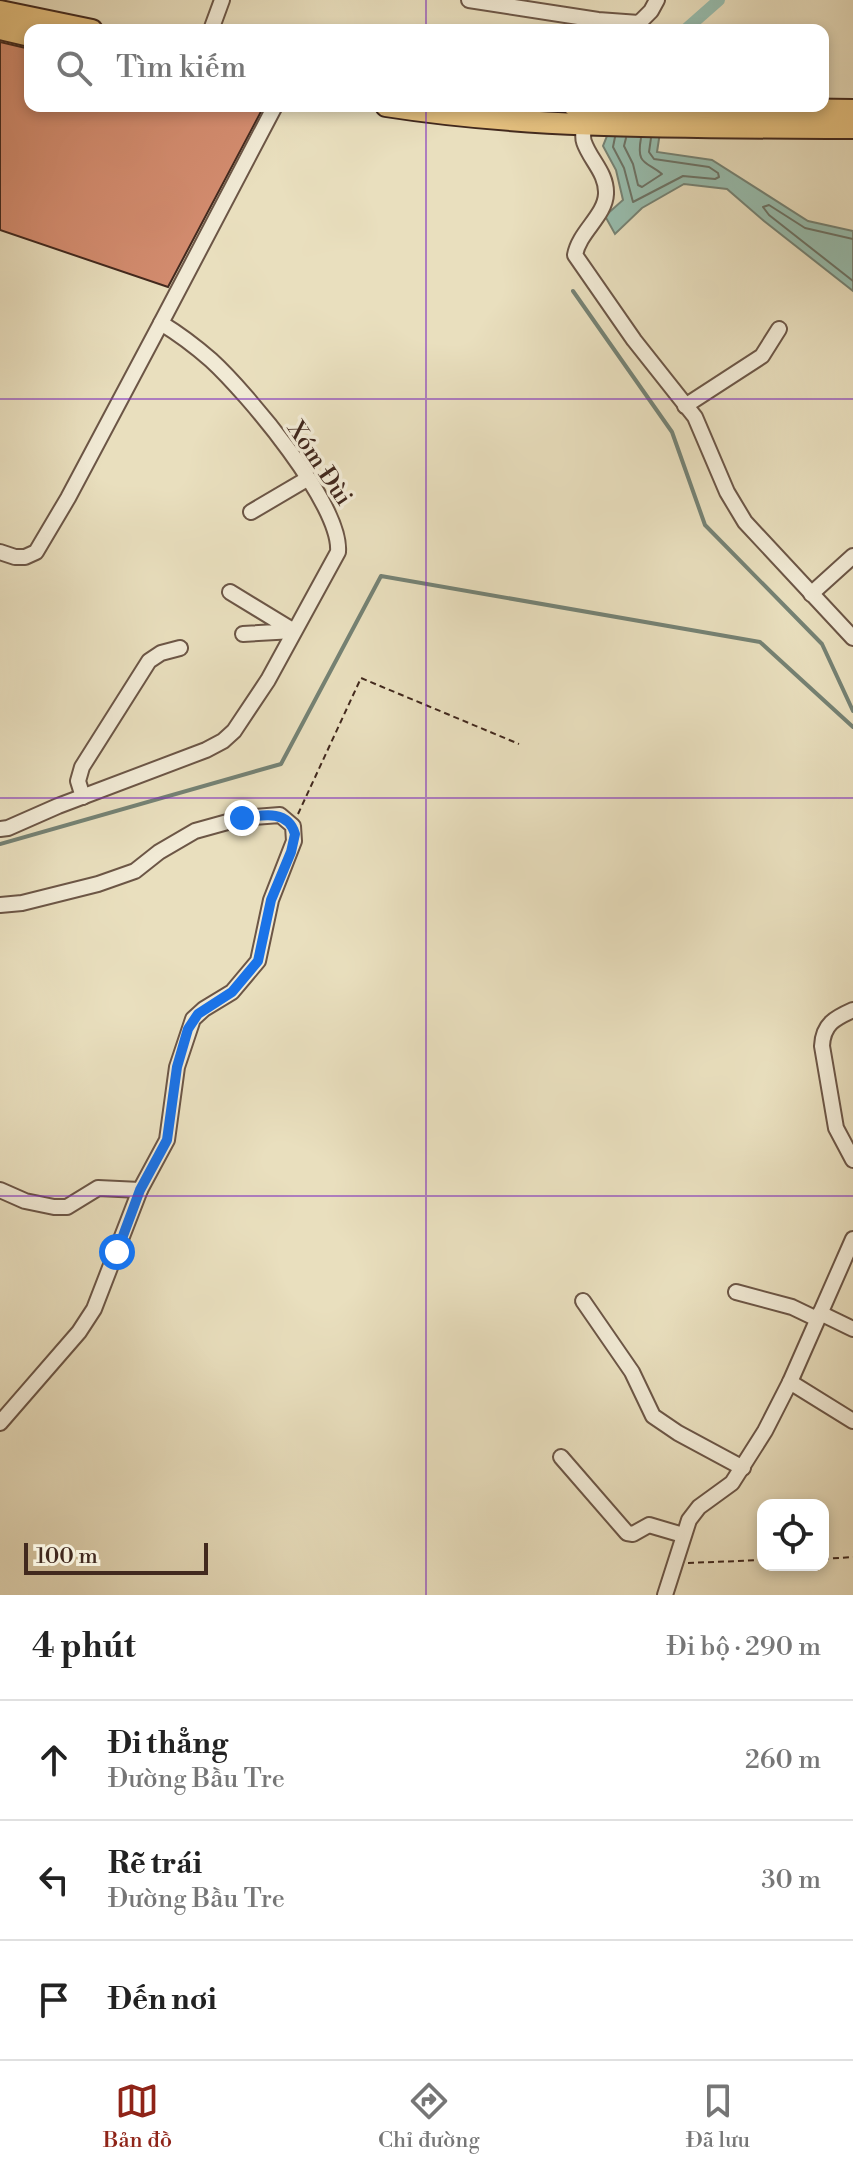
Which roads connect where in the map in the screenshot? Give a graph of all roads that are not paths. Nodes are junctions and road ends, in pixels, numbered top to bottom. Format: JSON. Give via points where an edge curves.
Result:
{"nodes":[{"id":1,"x":222,"y":0,"type":"edge"},
{"id":2,"x":469,"y":0,"type":"edge"},
{"id":3,"x":657,"y":0,"type":"edge"},
{"id":4,"x":0,"y":11,"type":"edge"},
{"id":5,"x":63,"y":24,"type":"edge"},
{"id":6,"x":213,"y":24,"type":"edge"},
{"id":7,"x":0,"y":29,"type":"edge"},
{"id":8,"x":24,"y":35,"type":"edge"},
{"id":9,"x":829,"y":110,"type":"edge"},
{"id":10,"x":853,"y":110,"type":"edge"},
{"id":11,"x":272,"y":112,"type":"edge"},
{"id":12,"x":432,"y":112,"type":"edge"},
{"id":13,"x":581,"y":112,"type":"edge"},
{"id":14,"x":853,"y":128,"type":"edge"},
{"id":15,"x":161,"y":323,"type":"junction"},
{"id":16,"x":779,"y":329,"type":"dead end"},
{"id":17,"x":685,"y":406,"type":"junction"},
{"id":18,"x":307,"y":479,"type":"junction"},
{"id":19,"x":251,"y":512,"type":"dead end"},
{"id":20,"x":0,"y":552,"type":"edge"},
{"id":21,"x":853,"y":556,"type":"edge"},
{"id":22,"x":230,"y":592,"type":"dead end"},
{"id":23,"x":811,"y":594,"type":"junction"},
{"id":24,"x":294,"y":631,"type":"junction"},
{"id":25,"x":243,"y":634,"type":"dead end"},
{"id":26,"x":853,"y":638,"type":"edge"},
{"id":27,"x":180,"y":648,"type":"dead end"},
{"id":28,"x":83,"y":797,"type":"junction"},
{"id":29,"x":0,"y":829,"type":"edge"},
{"id":30,"x":0,"y":905,"type":"edge"},
{"id":31,"x":853,"y":1010,"type":"edge"},
{"id":32,"x":853,"y":1160,"type":"edge"},
{"id":33,"x":0,"y":1190,"type":"edge"},
{"id":34,"x":140,"y":1190,"type":"junction"},
{"id":35,"x":853,"y":1239,"type":"edge"},
{"id":36,"x":736,"y":1292,"type":"dead end"},
{"id":37,"x":583,"y":1301,"type":"dead end"},
{"id":38,"x":818,"y":1316,"type":"junction"},
{"id":39,"x":853,"y":1329,"type":"edge"},
{"id":40,"x":790,"y":1382,"type":"junction"},
{"id":41,"x":853,"y":1421,"type":"edge"},
{"id":42,"x":0,"y":1423,"type":"edge"},
{"id":43,"x":561,"y":1457,"type":"dead end"},
{"id":44,"x":743,"y":1468,"type":"junction"},
{"id":45,"x":683,"y":1535,"type":"junction"},
{"id":46,"x":665,"y":1595,"type":"edge"}],
"edges":[{"from":1,"to":6,"type":"street"},
{"from":2,"to":3,"type":"street","via":[[639,23]]},
{"from":4,"to":5,"type":"highway"},
{"from":7,"to":8,"type":"highway"},
{"from":9,"to":10,"type":"highway"},
{"from":11,"to":15,"type":"street"},
{"from":12,"to":13,"type":"highway","via":[[493,120]]},
{"from":13,"to":14,"type":"highway","via":[[607,124]]},
{"from":13,"to":17,"type":"street","via":[[583,141],[604,179],[607,196],[575,255]]},
{"from":15,"to":18,"type":"street","name":"Xóm Đùi","via":[[211,360],[244,394]]},
{"from":15,"to":20,"type":"street","via":[[36,552],[25,557]]},
{"from":16,"to":17,"type":"street","via":[[762,356]]},
{"from":17,"to":23,"type":"street","via":[[701,428],[734,507]]},
{"from":18,"to":19,"type":"street"},
{"from":18,"to":24,"type":"street","name":"Xóm Đùi","via":[[334,521],[338,552]]},
{"from":21,"to":23,"type":"street"},
{"from":22,"to":24,"type":"street"},
{"from":23,"to":26,"type":"street"},
{"from":24,"to":25,"type":"street"},
{"from":24,"to":28,"type":"street","name":"Xóm Đùi","via":[[268,680],[223,741]]},
{"from":27,"to":28,"type":"street","via":[[149,661],[136,679],[82,767],[78,781]]},
{"from":28,"to":29,"type":"street","name":"Xóm Đùi"},
{"from":30,"to":34,"type":"street","via":[[135,871],[210,826],[262,815],[280,815],[293,826],[294,841],[271,900],[258,961],[232,992],[193,1019],[177,1067],[167,1140]]},
{"from":31,"to":32,"type":"street","via":[[833,1019],[822,1046],[836,1128]]},
{"from":33,"to":34,"type":"street","via":[[34,1203],[67,1207],[98,1188]]},
{"from":34,"to":42,"type":"street","via":[[89,1318]]},
{"from":35,"to":38,"type":"street"},
{"from":36,"to":38,"type":"street"},
{"from":37,"to":44,"type":"street","via":[[632,1372],[653,1416]]},
{"from":38,"to":39,"type":"street"},
{"from":38,"to":40,"type":"street"},
{"from":40,"to":41,"type":"street"},
{"from":40,"to":44,"type":"street"},
{"from":43,"to":45,"type":"street","via":[[627,1533],[649,1525]]},
{"from":44,"to":45,"type":"street","via":[[699,1507]]},
{"from":45,"to":46,"type":"street"}]}
